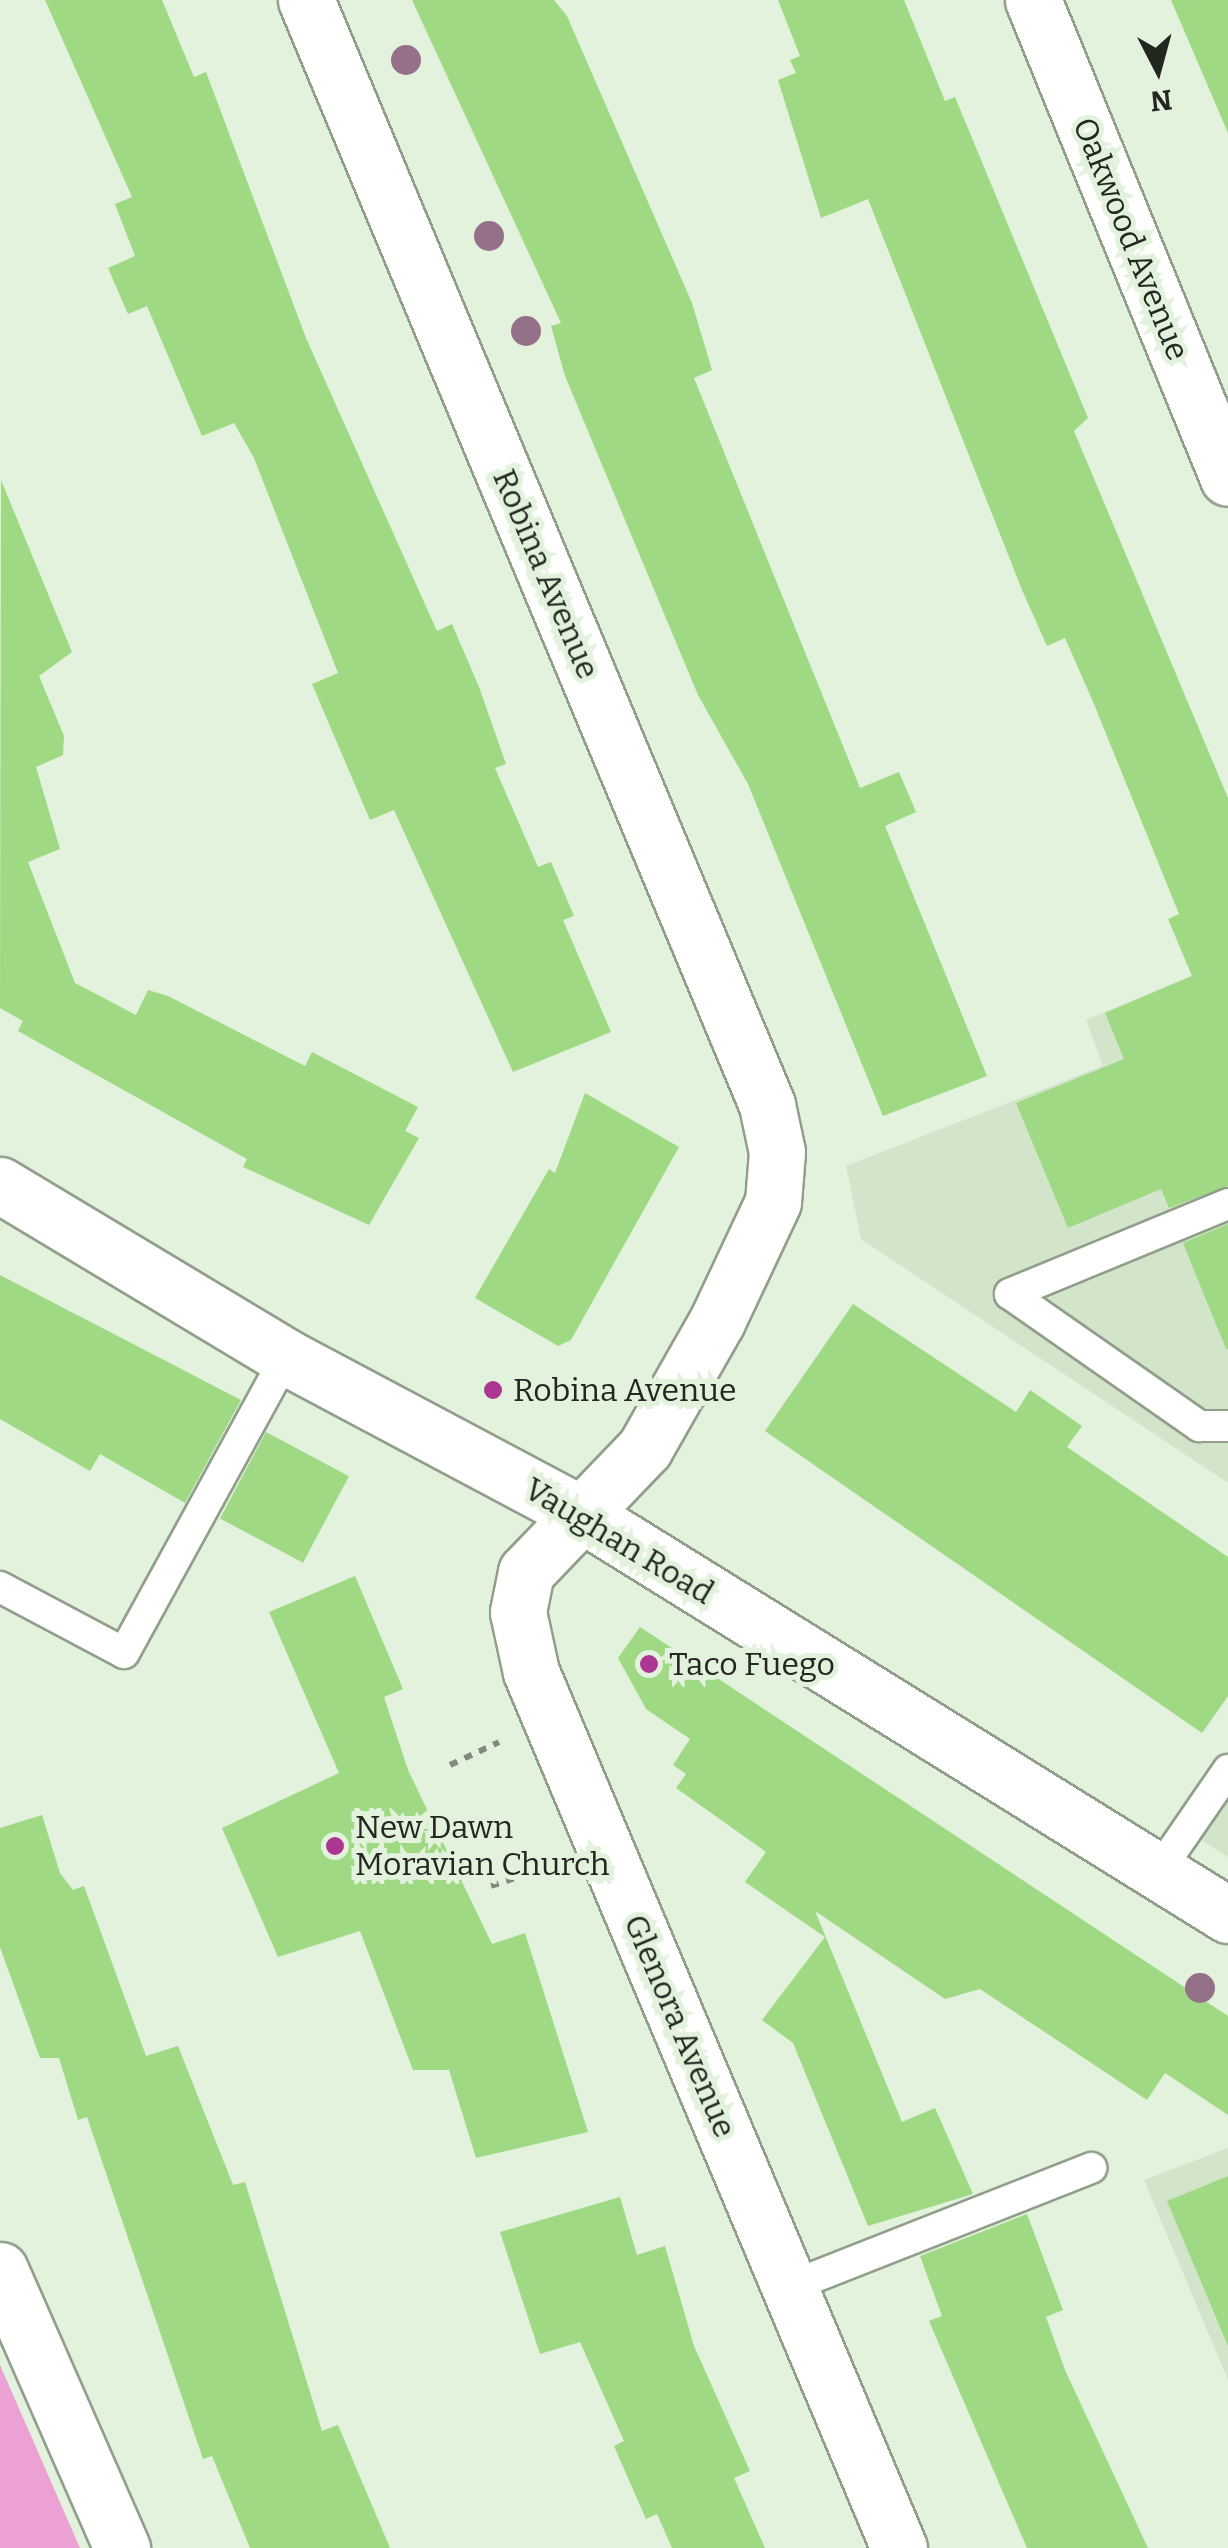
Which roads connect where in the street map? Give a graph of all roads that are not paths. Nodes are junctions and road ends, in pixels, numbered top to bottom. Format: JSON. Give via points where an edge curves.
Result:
{"nodes":[{"id":1,"x":306,"y":0,"type":"edge"},
{"id":2,"x":1033,"y":0,"type":"edge"},
{"id":3,"x":1228,"y":478,"type":"edge"},
{"id":4,"x":0,"y":1185,"type":"edge"},
{"id":5,"x":1228,"y":1204,"type":"edge"},
{"id":6,"x":286,"y":1357,"type":"junction"},
{"id":7,"x":1228,"y":1426,"type":"edge"},
{"id":8,"x":584,"y":1516,"type":"junction"},
{"id":9,"x":0,"y":1587,"type":"edge"},
{"id":10,"x":1228,"y":1770,"type":"edge"},
{"id":11,"x":1158,"y":1872,"type":"junction"},
{"id":12,"x":1228,"y":1915,"type":"edge"},
{"id":13,"x":1092,"y":2168,"type":"dead end"},
{"id":14,"x":0,"y":2270,"type":"edge"},
{"id":15,"x":790,"y":2287,"type":"junction"},
{"id":16,"x":122,"y":2548,"type":"edge"},
{"id":17,"x":899,"y":2548,"type":"edge"}],
"edges":[{"from":1,"to":8,"type":"street","name":"Robina Avenue","via":[[768,1105],[777,1152],[773,1202],[717,1322],[645,1448]]},
{"from":2,"to":3,"type":"street","name":"Oakwood Avenue"},
{"from":4,"to":6,"type":"street","name":"Vaughan Road"},
{"from":5,"to":7,"type":"lane","via":[[1010,1294],[1199,1426]]},
{"from":6,"to":8,"type":"street","name":"Vaughan Road"},
{"from":6,"to":9,"type":"lane","via":[[124,1653]]},
{"from":8,"to":11,"type":"street","name":"Vaughan Road"},
{"from":8,"to":15,"type":"street","name":"Glenora Avenue","via":[[526,1572],[518,1612],[531,1672]]},
{"from":10,"to":11,"type":"lane"},
{"from":11,"to":12,"type":"street","name":"Vaughan Road"},
{"from":13,"to":15,"type":"lane"},
{"from":14,"to":16,"type":"street"},
{"from":15,"to":17,"type":"street","name":"Glenora Avenue"}]}
